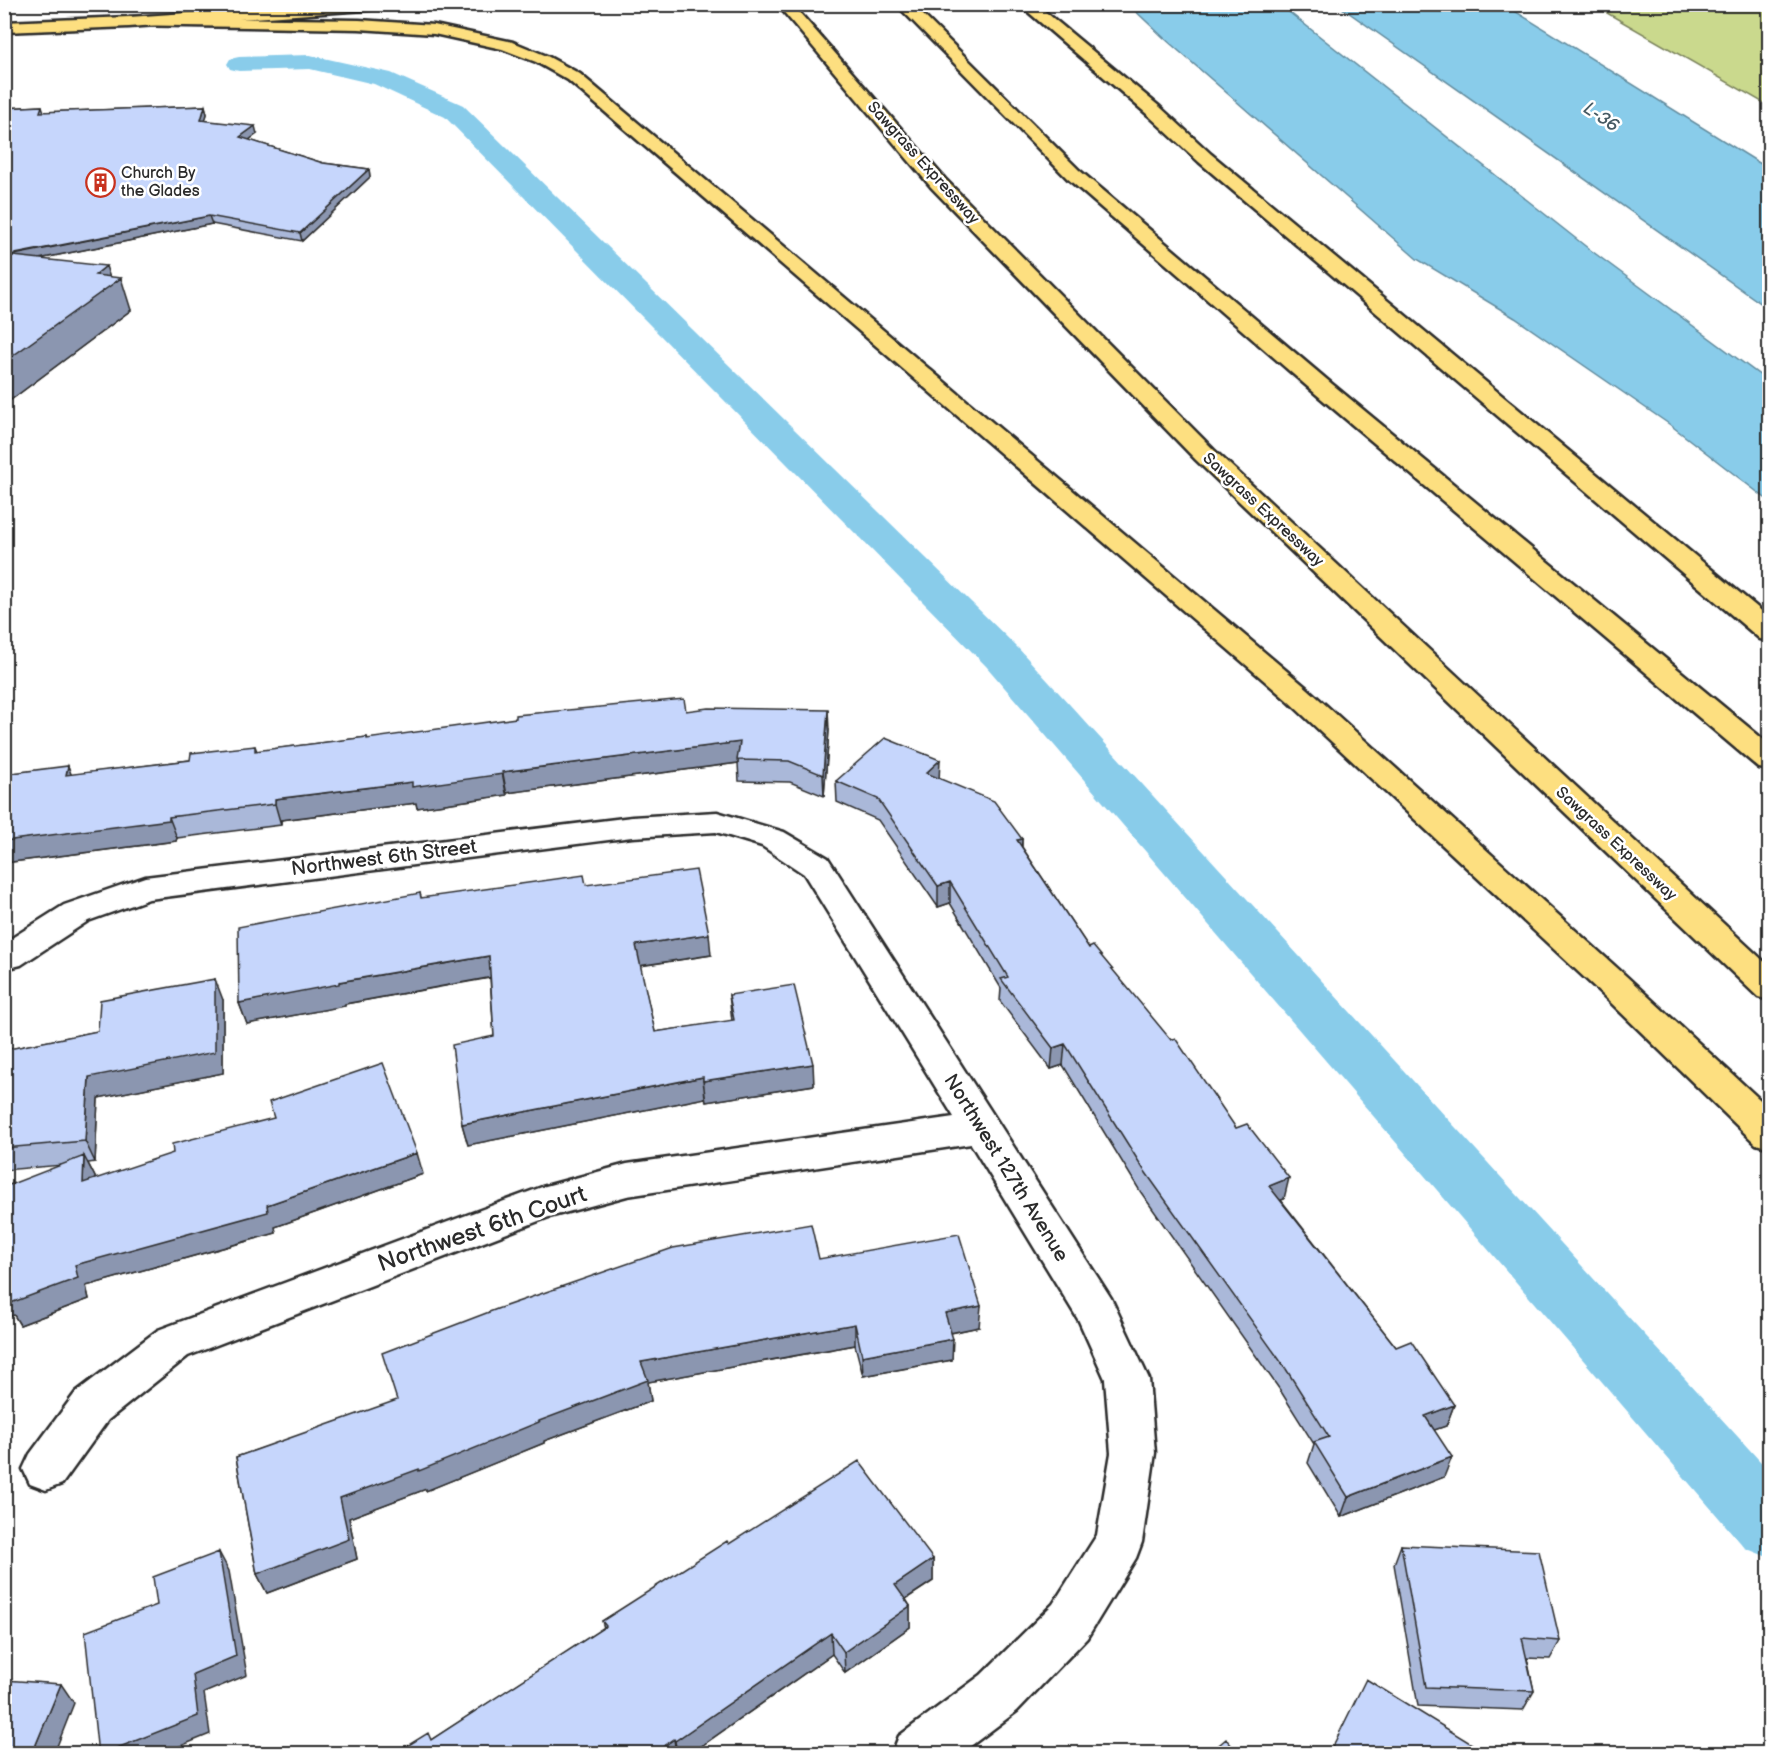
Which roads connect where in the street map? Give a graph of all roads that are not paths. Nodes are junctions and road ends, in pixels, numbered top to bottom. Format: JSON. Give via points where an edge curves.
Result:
{"nodes":[{"id":1,"x":221,"y":4,"type":"edge"},
{"id":2,"x":392,"y":4,"type":"edge"},
{"id":3,"x":784,"y":4,"type":"edge"},
{"id":4,"x":903,"y":4,"type":"edge"},
{"id":5,"x":1026,"y":4,"type":"edge"},
{"id":6,"x":4,"y":12,"type":"edge"},
{"id":7,"x":129,"y":22,"type":"junction"},
{"id":8,"x":4,"y":27,"type":"edge"},
{"id":9,"x":1770,"y":633,"type":"edge"},
{"id":10,"x":1770,"y":761,"type":"edge"},
{"id":11,"x":773,"y":839,"type":"joint"},
{"id":12,"x":9,"y":956,"type":"dead end"},
{"id":13,"x":1770,"y":988,"type":"edge"},
{"id":14,"x":981,"y":1128,"type":"junction"},
{"id":15,"x":1770,"y":1133,"type":"edge"},
{"id":16,"x":46,"y":1469,"type":"dead end"},
{"id":17,"x":917,"y":1754,"type":"edge"}],
"edges":[{"from":1,"to":6,"type":"main road"},
{"from":2,"to":7,"type":"main road"},
{"from":3,"to":13,"type":"main road","name":"Sawgrass Expressway","via":[[938,183],[1205,455]]},
{"from":4,"to":10,"type":"main road","via":[[1073,174]]},
{"from":5,"to":9,"type":"main road"},
{"from":7,"to":8,"type":"main road"},
{"from":7,"to":15,"type":"main road","via":[[333,23],[425,30],[499,44],[566,72],[1298,695]]},
{"from":11,"to":12,"type":"street","name":"Northwest 6th Street","via":[[717,822],[632,827],[145,888],[76,914]]},
{"from":11,"to":14,"type":"street","name":"Northwest 127th Avenue","via":[[816,866]]},
{"from":14,"to":16,"type":"street","name":"Northwest 6th Court","via":[[627,1180],[542,1203],[173,1343],[92,1406]]},
{"from":14,"to":17,"type":"street","name":"Northwest 127th Avenue","via":[[1096,1311],[1127,1379],[1132,1453],[1119,1542],[1070,1621],[999,1693]]}]}
